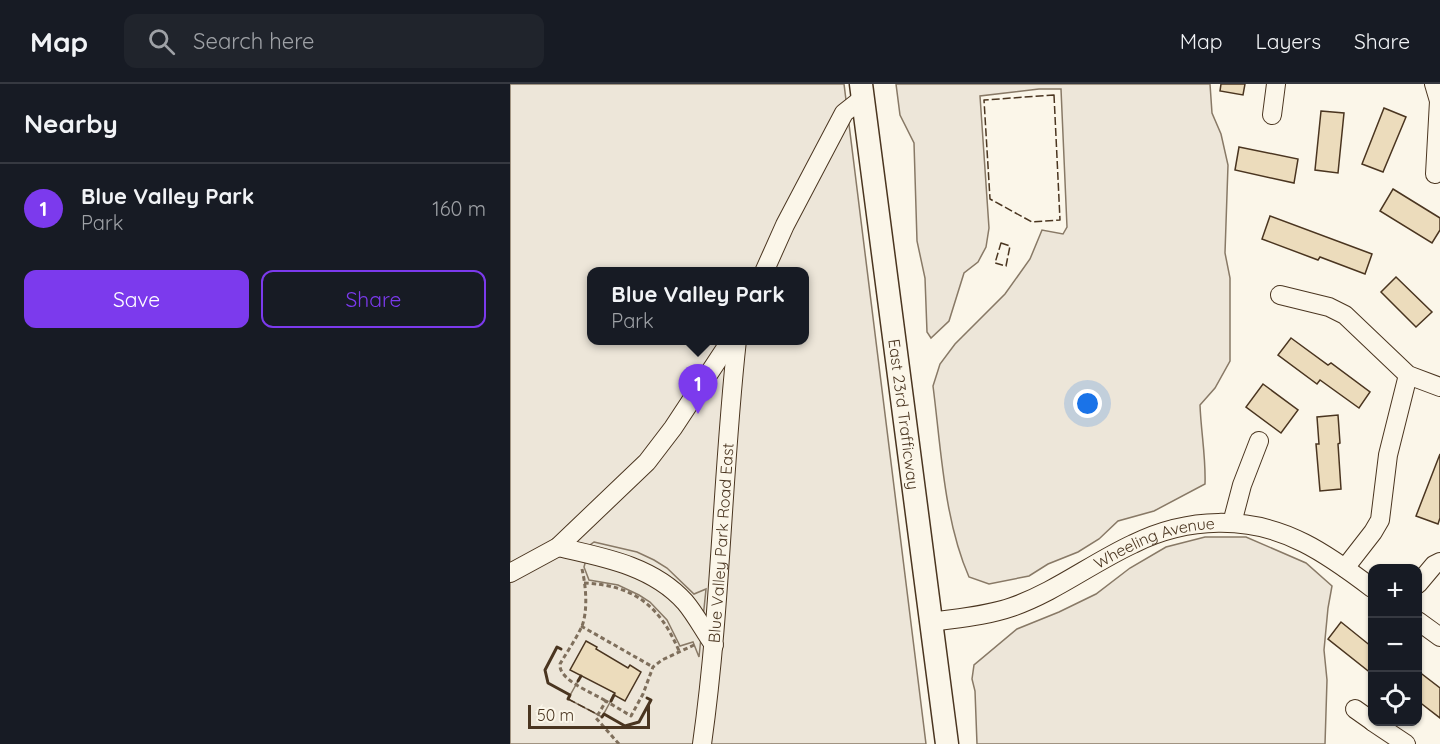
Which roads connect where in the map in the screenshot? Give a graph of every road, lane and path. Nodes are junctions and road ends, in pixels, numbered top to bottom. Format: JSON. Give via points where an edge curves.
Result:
{"nodes":[{"id":1,"x":1276,"y":84,"type":"edge"},
{"id":2,"x":1434,"y":84,"type":"edge"},
{"id":3,"x":862,"y":91,"type":"edge"},
{"id":4,"x":1272,"y":115,"type":"dead end"},
{"id":5,"x":1435,"y":174,"type":"dead end"},
{"id":6,"x":766,"y":267,"type":"edge"},
{"id":7,"x":1280,"y":295,"type":"dead end"},
{"id":8,"x":728,"y":345,"type":"edge"},
{"id":9,"x":736,"y":345,"type":"edge"},
{"id":10,"x":1408,"y":375,"type":"junction"},
{"id":11,"x":1440,"y":387,"type":"edge"},
{"id":12,"x":1258,"y":441,"type":"dead end"},
{"id":13,"x":1232,"y":523,"type":"junction"},
{"id":14,"x":558,"y":547,"type":"junction"},
{"id":15,"x":578,"y":552,"type":"junction"},
{"id":16,"x":1440,"y":562,"type":"edge"},
{"id":17,"x":1345,"y":568,"type":"junction"},
{"id":18,"x":510,"y":573,"type":"edge"},
{"id":19,"x":1422,"y":579,"type":"edge"},
{"id":20,"x":584,"y":583,"type":"junction"},
{"id":21,"x":1368,"y":585,"type":"edge"},
{"id":22,"x":931,"y":622,"type":"junction"},
{"id":23,"x":1422,"y":624,"type":"edge"},
{"id":24,"x":582,"y":626,"type":"junction"},
{"id":25,"x":1440,"y":637,"type":"edge"},
{"id":26,"x":711,"y":641,"type":"junction"},
{"id":27,"x":679,"y":651,"type":"junction"},
{"id":28,"x":653,"y":667,"type":"junction"},
{"id":29,"x":606,"y":701,"type":"junction"},
{"id":30,"x":1354,"y":709,"type":"dead end"},
{"id":31,"x":1368,"y":718,"type":"edge"},
{"id":32,"x":1380,"y":726,"type":"edge"},
{"id":33,"x":619,"y":744,"type":"edge"},
{"id":34,"x":702,"y":744,"type":"edge"},
{"id":35,"x":947,"y":744,"type":"edge"},
{"id":36,"x":1406,"y":744,"type":"edge"}],
"edges":[{"from":1,"to":4,"type":"street"},
{"from":2,"to":5,"type":"street","via":[[1439,100]]},
{"from":3,"to":6,"type":"street","via":[[844,113]]},
{"from":3,"to":22,"type":"main road","name":"East 23rd Trafficway"},
{"from":7,"to":10,"type":"street","via":[[1345,315]]},
{"from":8,"to":14,"type":"street","via":[[674,428],[646,462]]},
{"from":9,"to":26,"type":"street","name":"Blue Valley Park Road East"},
{"from":10,"to":11,"type":"street"},
{"from":10,"to":17,"type":"street","via":[[1388,455],[1380,519]]},
{"from":12,"to":13,"type":"street"},
{"from":13,"to":17,"type":"street","name":"Wheeling Avenue","via":[[1270,529],[1304,542]]},
{"from":13,"to":22,"type":"street","name":"Wheeling Avenue","via":[[1209,521],[1171,529],[1133,543],[1086,572],[1012,607]]},
{"from":14,"to":15,"type":"street"},
{"from":14,"to":18,"type":"street"},
{"from":15,"to":20,"type":"path"},
{"from":15,"to":26,"type":"street","via":[[637,569],[666,585],[685,603]]},
{"from":16,"to":19,"type":"street"},
{"from":17,"to":21,"type":"street","name":"Wheeling Avenue"},
{"from":20,"to":24,"type":"path"},
{"from":20,"to":27,"type":"path","via":[[617,587],[637,596],[658,614]]},
{"from":22,"to":35,"type":"main road","name":"East 23rd Trafficway"},
{"from":23,"to":25,"type":"street"},
{"from":24,"to":28,"type":"path"},
{"from":24,"to":29,"type":"path","via":[[560,670],[564,677]]},
{"from":26,"to":27,"type":"path"},
{"from":26,"to":34,"type":"street","name":"Blue Valley Park Road East"},
{"from":27,"to":28,"type":"path"},
{"from":28,"to":29,"type":"path","via":[[631,716]]},
{"from":29,"to":33,"type":"path","via":[[596,718]]},
{"from":30,"to":31,"type":"street"},
{"from":32,"to":36,"type":"street"}]}
